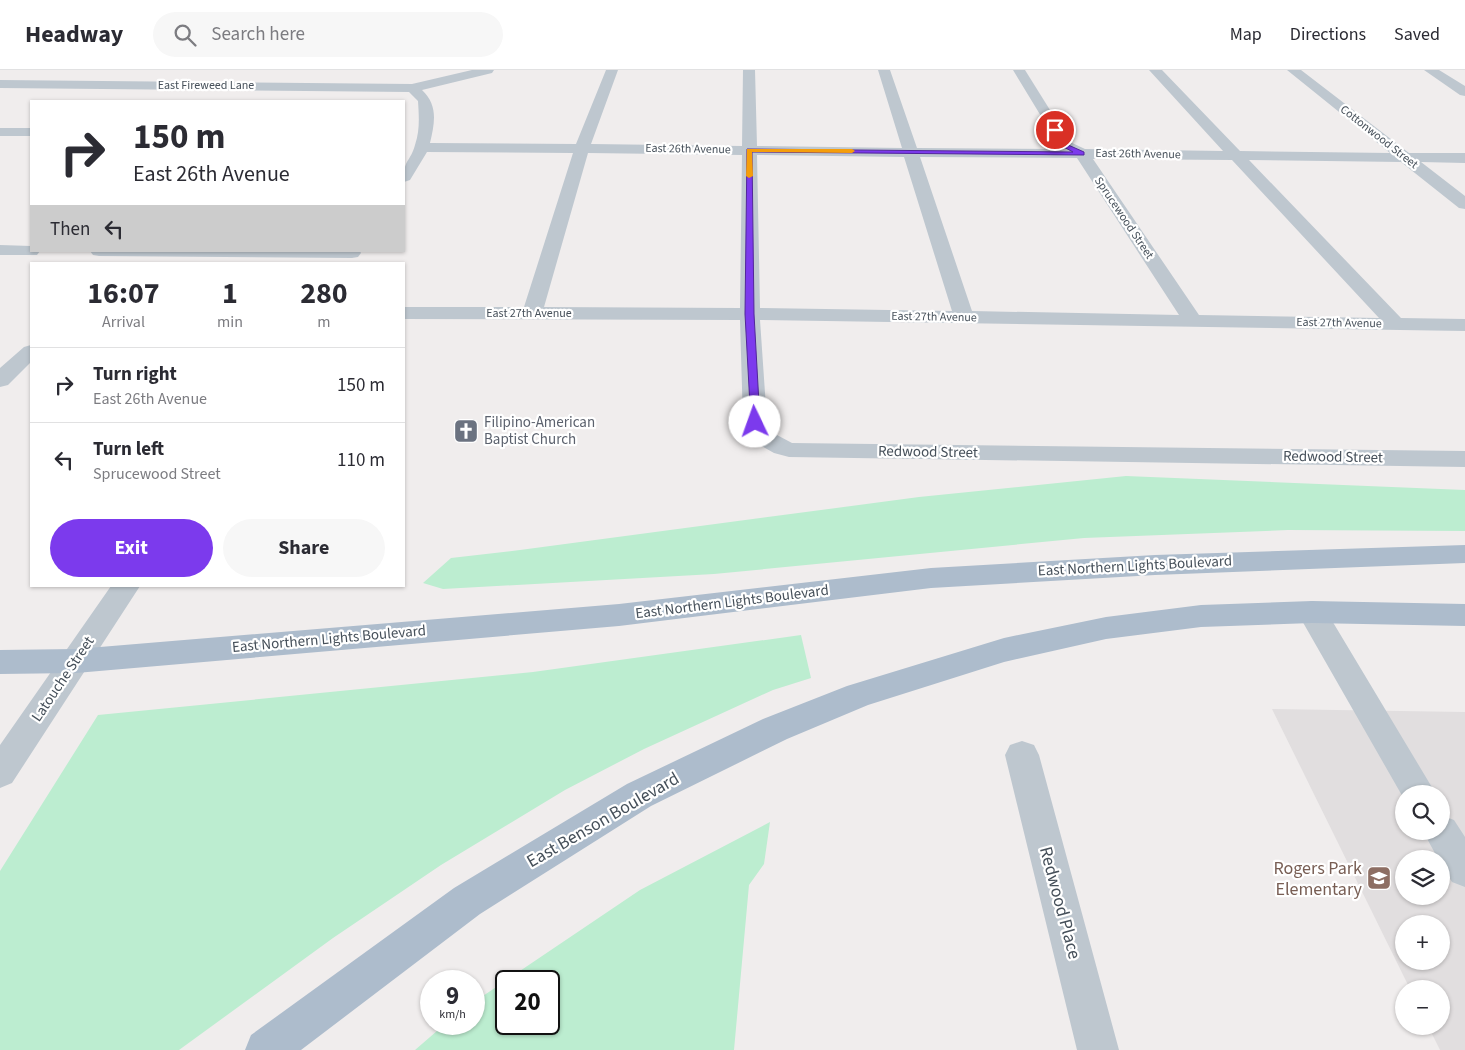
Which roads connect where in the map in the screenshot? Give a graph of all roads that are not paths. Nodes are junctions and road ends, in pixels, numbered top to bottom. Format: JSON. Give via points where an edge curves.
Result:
{"nodes":[{"id":1,"x":488,"y":70,"type":"edge"},
{"id":2,"x":612,"y":70,"type":"edge"},
{"id":3,"x":749,"y":70,"type":"edge"},
{"id":4,"x":884,"y":70,"type":"edge"},
{"id":5,"x":1019,"y":70,"type":"edge"},
{"id":6,"x":1155,"y":70,"type":"edge"},
{"id":7,"x":1293,"y":70,"type":"edge"},
{"id":8,"x":1430,"y":70,"type":"edge"},
{"id":9,"x":127,"y":73,"type":"dead end"},
{"id":10,"x":267,"y":74,"type":"dead end"},
{"id":11,"x":0,"y":84,"type":"edge"},
{"id":12,"x":109,"y":85,"type":"junction"},
{"id":13,"x":254,"y":85,"type":"junction"},
{"id":14,"x":412,"y":88,"type":"junction"},
{"id":15,"x":1465,"y":92,"type":"edge"},
{"id":16,"x":0,"y":132,"type":"edge"},
{"id":17,"x":30,"y":132,"type":"edge"},
{"id":18,"x":422,"y":147,"type":"junction"},
{"id":19,"x":582,"y":148,"type":"junction"},
{"id":20,"x":749,"y":150,"type":"junction"},
{"id":21,"x":911,"y":152,"type":"junction"},
{"id":22,"x":1082,"y":154,"type":"junction"},
{"id":23,"x":1236,"y":155,"type":"junction"},
{"id":24,"x":1405,"y":157,"type":"junction"},
{"id":25,"x":1465,"y":158,"type":"edge"},
{"id":26,"x":405,"y":175,"type":"edge"},
{"id":27,"x":1465,"y":204,"type":"edge"},
{"id":28,"x":0,"y":250,"type":"edge"},
{"id":29,"x":30,"y":250,"type":"edge"},
{"id":30,"x":137,"y":252,"type":"edge"},
{"id":31,"x":180,"y":252,"type":"edge"},
{"id":32,"x":350,"y":256,"type":"edge"},
{"id":33,"x":127,"y":262,"type":"edge"},
{"id":34,"x":405,"y":313,"type":"edge"},
{"id":35,"x":532,"y":313,"type":"junction"},
{"id":36,"x":750,"y":314,"type":"junction"},
{"id":37,"x":964,"y":317,"type":"junction"},
{"id":38,"x":1193,"y":321,"type":"junction"},
{"id":39,"x":1396,"y":324,"type":"junction"},
{"id":40,"x":1465,"y":324,"type":"edge"},
{"id":41,"x":30,"y":352,"type":"edge"},
{"id":42,"x":0,"y":380,"type":"edge"},
{"id":43,"x":1465,"y":459,"type":"edge"},
{"id":44,"x":1465,"y":554,"type":"edge"},
{"id":45,"x":125,"y":587,"type":"edge"},
{"id":46,"x":1312,"y":612,"type":"junction"},
{"id":47,"x":1465,"y":615,"type":"edge"},
{"id":48,"x":76,"y":660,"type":"junction"},
{"id":49,"x":0,"y":662,"type":"edge"},
{"id":50,"x":1022,"y":755,"type":"dead end"},
{"id":51,"x":0,"y":773,"type":"edge"},
{"id":52,"x":1414,"y":785,"type":"edge"},
{"id":53,"x":1447,"y":840,"type":"edge"},
{"id":54,"x":1465,"y":870,"type":"edge"},
{"id":55,"x":266,"y":1050,"type":"edge"},
{"id":56,"x":1098,"y":1050,"type":"edge"}],
"edges":[{"from":1,"to":14,"type":"street","name":"East Fireweed Lane"},
{"from":2,"to":19,"type":"street"},
{"from":3,"to":20,"type":"street","name":"Redwood Street"},
{"from":4,"to":21,"type":"street"},
{"from":5,"to":22,"type":"street","name":"Sprucewood Street","via":[[1064,145]]},
{"from":6,"to":23,"type":"street"},
{"from":7,"to":24,"type":"street","name":"Cottonwood Street"},
{"from":8,"to":15,"type":"street"},
{"from":9,"to":12,"type":"street"},
{"from":10,"to":13,"type":"street"},
{"from":11,"to":12,"type":"street","name":"East Fireweed Lane"},
{"from":12,"to":13,"type":"street","name":"East Fireweed Lane"},
{"from":13,"to":14,"type":"street","name":"East Fireweed Lane"},
{"from":14,"to":18,"type":"street","via":[[425,100],[427,124]]},
{"from":16,"to":17,"type":"street"},
{"from":18,"to":19,"type":"street","name":"East 26th Avenue"},
{"from":18,"to":26,"type":"street"},
{"from":19,"to":20,"type":"street","name":"East 26th Avenue"},
{"from":19,"to":35,"type":"street"},
{"from":20,"to":21,"type":"street","name":"East 26th Avenue"},
{"from":20,"to":36,"type":"street","name":"Redwood Street"},
{"from":21,"to":22,"type":"street","name":"East 26th Avenue"},
{"from":21,"to":37,"type":"street"},
{"from":22,"to":23,"type":"street","name":"East 26th Avenue"},
{"from":22,"to":38,"type":"street","name":"Sprucewood Street"},
{"from":23,"to":24,"type":"street","name":"East 26th Avenue"},
{"from":23,"to":39,"type":"street"},
{"from":24,"to":25,"type":"street","name":"East 26th Avenue"},
{"from":24,"to":27,"type":"street","name":"Cottonwood Street"},
{"from":28,"to":29,"type":"street"},
{"from":30,"to":33,"type":"street"},
{"from":31,"to":32,"type":"street"},
{"from":34,"to":35,"type":"street","name":"East 27th Avenue"},
{"from":35,"to":36,"type":"street","name":"East 27th Avenue"},
{"from":36,"to":37,"type":"street","name":"East 27th Avenue"},
{"from":36,"to":43,"type":"street","name":"Redwood Street","via":[[755,422],[772,444],[789,450]]},
{"from":37,"to":38,"type":"street","name":"East 27th Avenue"},
{"from":38,"to":39,"type":"street","name":"East 27th Avenue"},
{"from":39,"to":40,"type":"street","name":"East 27th Avenue"},
{"from":41,"to":42,"type":"street"},
{"from":44,"to":48,"type":"main road","name":"East Northern Lights Boulevard","via":[[1214,562],[931,578],[619,615]]},
{"from":45,"to":48,"type":"street","name":"Latouche Street"},
{"from":46,"to":47,"type":"main road"},
{"from":46,"to":52,"type":"street"},
{"from":46,"to":55,"type":"main road","name":"East Benson Boulevard","via":[[1201,616],[1106,628],[1004,650],[858,695],[774,729],[640,795],[466,901]]},
{"from":48,"to":49,"type":"main road","name":"East Northern Lights Boulevard"},
{"from":48,"to":51,"type":"street","name":"Latouche Street"},
{"from":50,"to":56,"type":"street","name":"Redwood Place"},
{"from":53,"to":54,"type":"street"}]}
